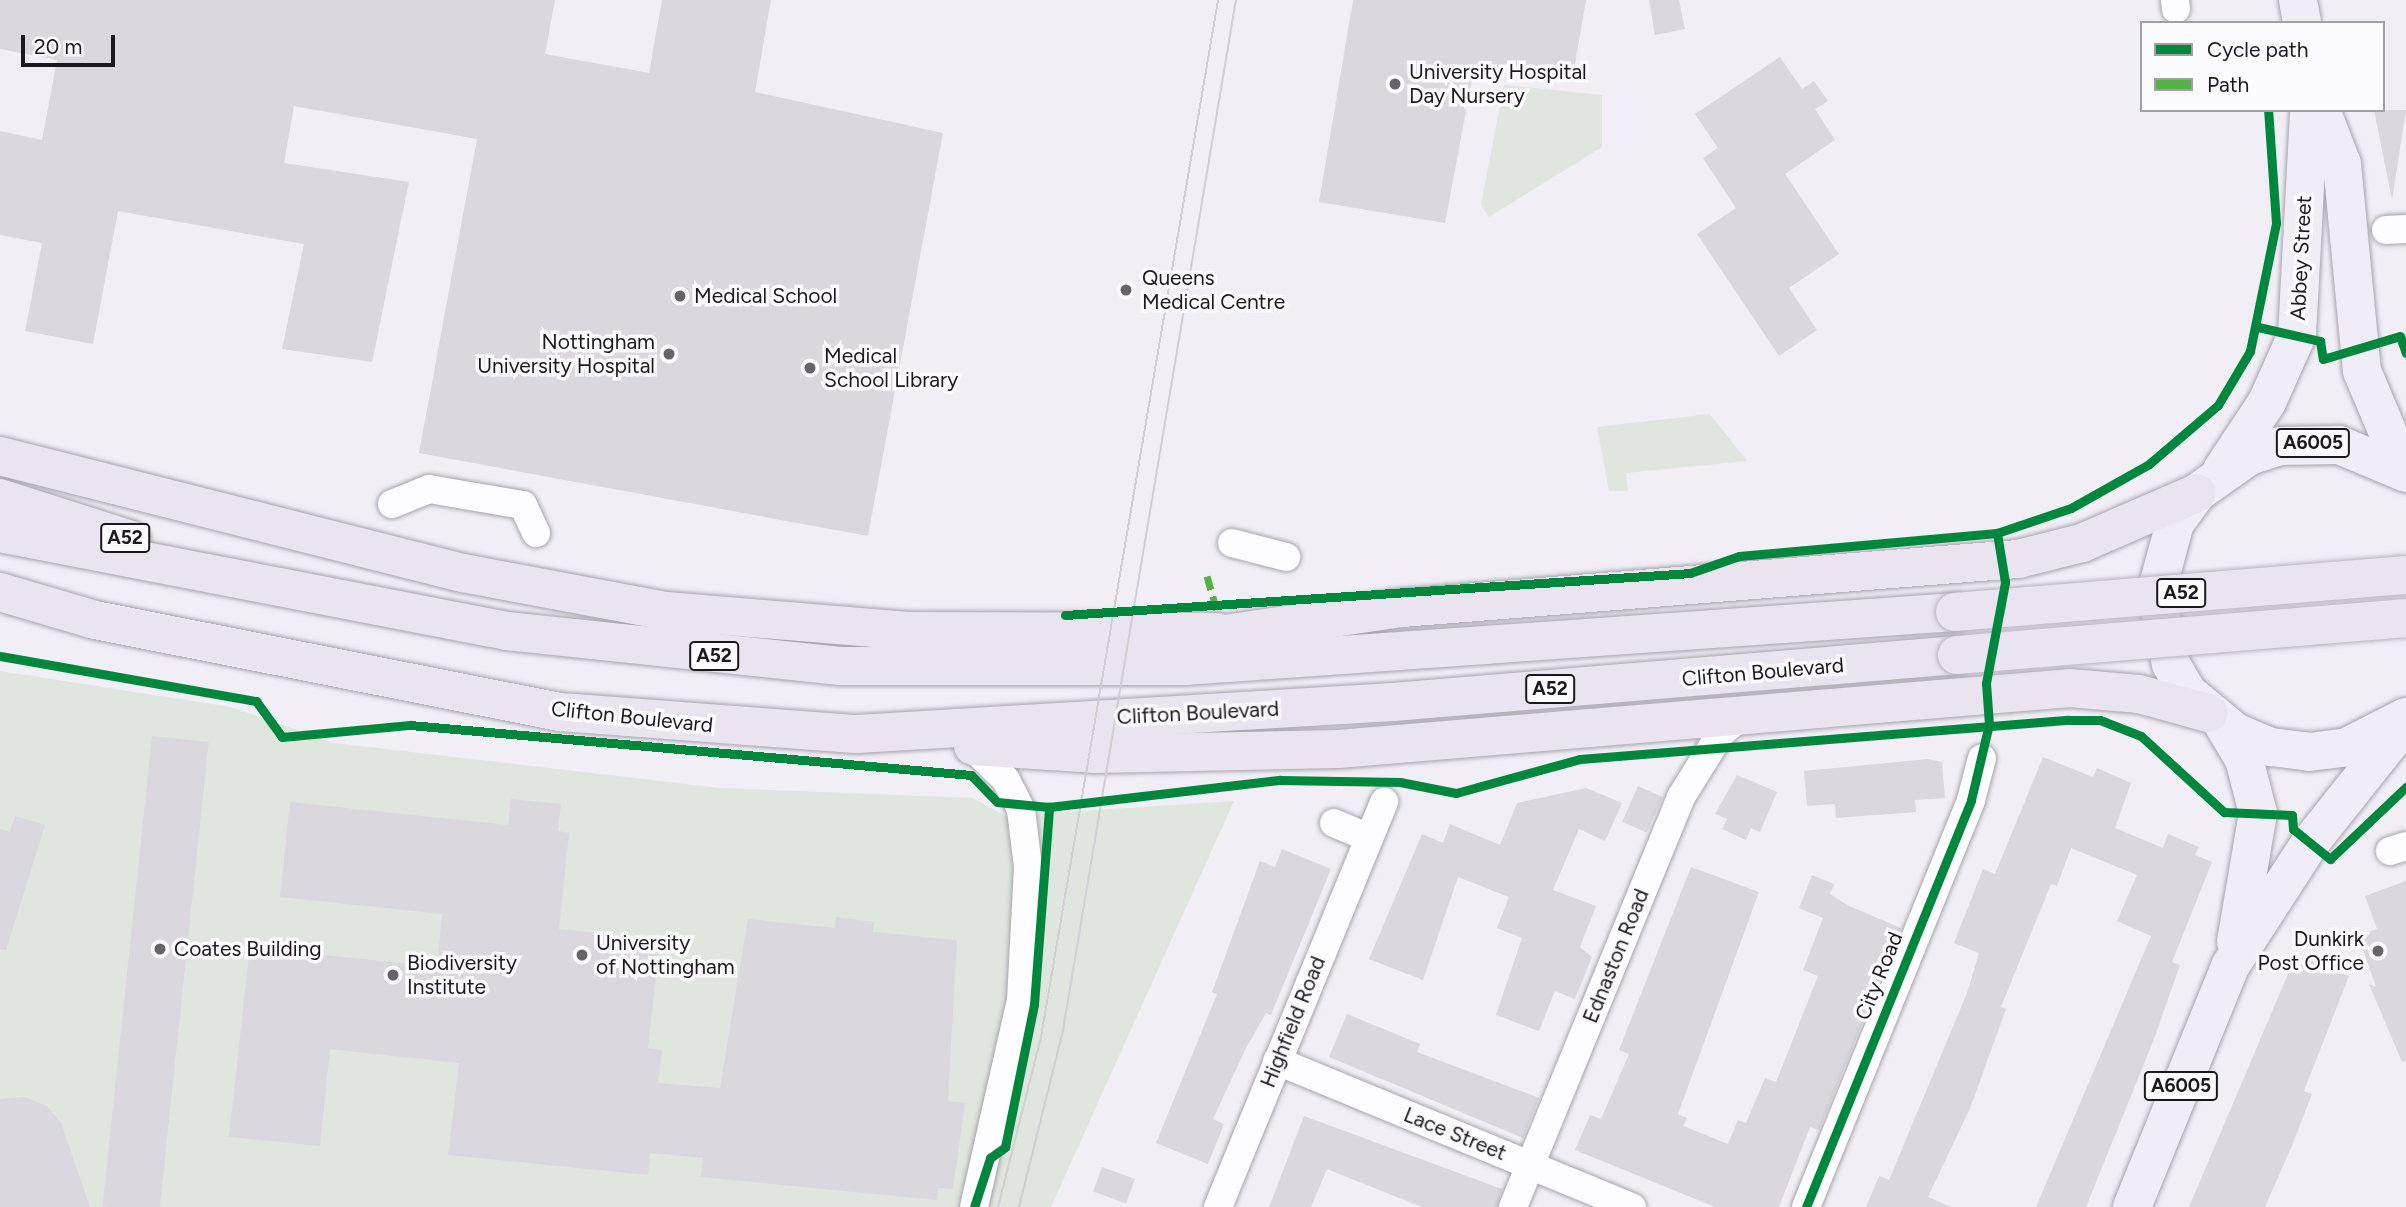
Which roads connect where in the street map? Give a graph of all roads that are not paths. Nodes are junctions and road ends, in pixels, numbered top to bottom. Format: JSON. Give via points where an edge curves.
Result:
{"nodes":[{"id":1,"x":2298,"y":0,"type":"edge"},
{"id":2,"x":2302,"y":21,"type":"edge"},
{"id":3,"x":2309,"y":112,"type":"edge"},
{"id":4,"x":2322,"y":112,"type":"edge"},
{"id":5,"x":0,"y":456,"type":"edge"},
{"id":6,"x":2405,"y":472,"type":"edge"},
{"id":7,"x":2209,"y":481,"type":"junction"},
{"id":8,"x":0,"y":498,"type":"edge"},
{"id":9,"x":392,"y":504,"type":"dead end"},
{"id":10,"x":0,"y":533,"type":"edge"},
{"id":11,"x":536,"y":533,"type":"dead end"},
{"id":12,"x":1232,"y":542,"type":"dead end"},
{"id":13,"x":1286,"y":556,"type":"dead end"},
{"id":14,"x":2406,"y":575,"type":"edge"},
{"id":15,"x":248,"y":584,"type":"junction"},
{"id":16,"x":0,"y":592,"type":"edge"},
{"id":17,"x":2406,"y":618,"type":"edge"},
{"id":18,"x":95,"y":620,"type":"junction"},
{"id":19,"x":0,"y":621,"type":"edge"},
{"id":20,"x":1217,"y":632,"type":"junction"},
{"id":21,"x":1002,"y":668,"type":"junction"},
{"id":22,"x":1739,"y":718,"type":"junction"},
{"id":23,"x":2216,"y":720,"type":"junction"},
{"id":24,"x":2406,"y":720,"type":"edge"},
{"id":25,"x":856,"y":734,"type":"junction"},
{"id":26,"x":970,"y":746,"type":"junction"},
{"id":27,"x":1982,"y":758,"type":"dead end"},
{"id":28,"x":1384,"y":802,"type":"dead end"},
{"id":29,"x":1334,"y":823,"type":"dead end"},
{"id":30,"x":1369,"y":838,"type":"junction"},
{"id":31,"x":2231,"y":965,"type":"junction"},
{"id":32,"x":1277,"y":1061,"type":"junction"},
{"id":33,"x":1530,"y":1166,"type":"junction"},
{"id":34,"x":974,"y":1207,"type":"edge"},
{"id":35,"x":1218,"y":1207,"type":"edge"},
{"id":36,"x":1513,"y":1207,"type":"edge"},
{"id":37,"x":1632,"y":1207,"type":"edge"},
{"id":38,"x":1806,"y":1207,"type":"edge"},
{"id":39,"x":2132,"y":1207,"type":"edge"}],
"edges":[{"from":1,"to":2,"type":"main road"},
{"from":3,"to":7,"type":"main road","name":"Abbey Street","via":[[2297,335],[2267,402]]},
{"from":4,"to":6,"type":"main road","name":"Abbey Street","via":[[2342,164],[2362,371]]},
{"from":5,"to":20,"type":"highway","via":[[463,573],[666,611],[908,631]]},
{"from":6,"to":7,"type":"main road","number":"A6005","via":[[2368,453],[2309,442],[2280,446]]},
{"from":7,"to":20,"type":"highway","via":[[2082,543],[2018,559],[1402,608]]},
{"from":7,"to":23,"type":"main road","number":"A6005","via":[[2161,556],[2156,593],[2171,664]]},
{"from":8,"to":15,"type":"highway","number":"A52"},
{"from":9,"to":11,"type":"street","via":[[429,489],[523,505]]},
{"from":10,"to":15,"type":"highway","name":"Clifton Boulevard"},
{"from":12,"to":13,"type":"street"},
{"from":14,"to":21,"type":"highway","name":"Clifton Boulevard","number":"A52","bridge":true,"via":[[1185,666]]},
{"from":15,"to":21,"type":"highway","name":"Clifton Boulevard","number":"A52","via":[[628,648],[840,666]]},
{"from":16,"to":18,"type":"highway","name":"Clifton Boulevard"},
{"from":17,"to":25,"type":"highway","name":"Clifton Boulevard","number":"A52","bridge":true,"via":[[1406,701]]},
{"from":18,"to":19,"type":"highway","number":"A52"},
{"from":18,"to":25,"type":"highway","name":"Clifton Boulevard","number":"A52","via":[[561,712]]},
{"from":20,"to":21,"type":"highway"},
{"from":22,"to":23,"type":"highway","via":[[2070,688],[2139,694]]},
{"from":22,"to":26,"type":"highway","via":[[1338,749],[1096,754]]},
{"from":22,"to":33,"type":"street","name":"Ednaston Road","via":[[1699,766]]},
{"from":23,"to":24,"type":"main road","number":"A6005","via":[[2271,747],[2309,751],[2347,747]]},
{"from":23,"to":31,"type":"main road","number":"A6005","via":[[2244,759],[2258,813]]},
{"from":24,"to":31,"type":"main road","number":"A6005","via":[[2310,843]]},
{"from":25,"to":26,"type":"highway"},
{"from":26,"to":34,"type":"street","via":[[1006,780],[1023,822],[1028,867],[1021,1000]]},
{"from":27,"to":38,"type":"street","name":"City Road","via":[[1971,800]]},
{"from":28,"to":30,"type":"street","name":"Highfield Road"},
{"from":29,"to":30,"type":"street"},
{"from":30,"to":32,"type":"street","name":"Highfield Road"},
{"from":31,"to":39,"type":"main road","number":"A6005"},
{"from":32,"to":33,"type":"street","name":"Lace Street"},
{"from":32,"to":35,"type":"street","name":"Highfield Road"},
{"from":33,"to":36,"type":"street","name":"Ednaston Road"},
{"from":33,"to":37,"type":"street","name":"Lace Street"}]}
